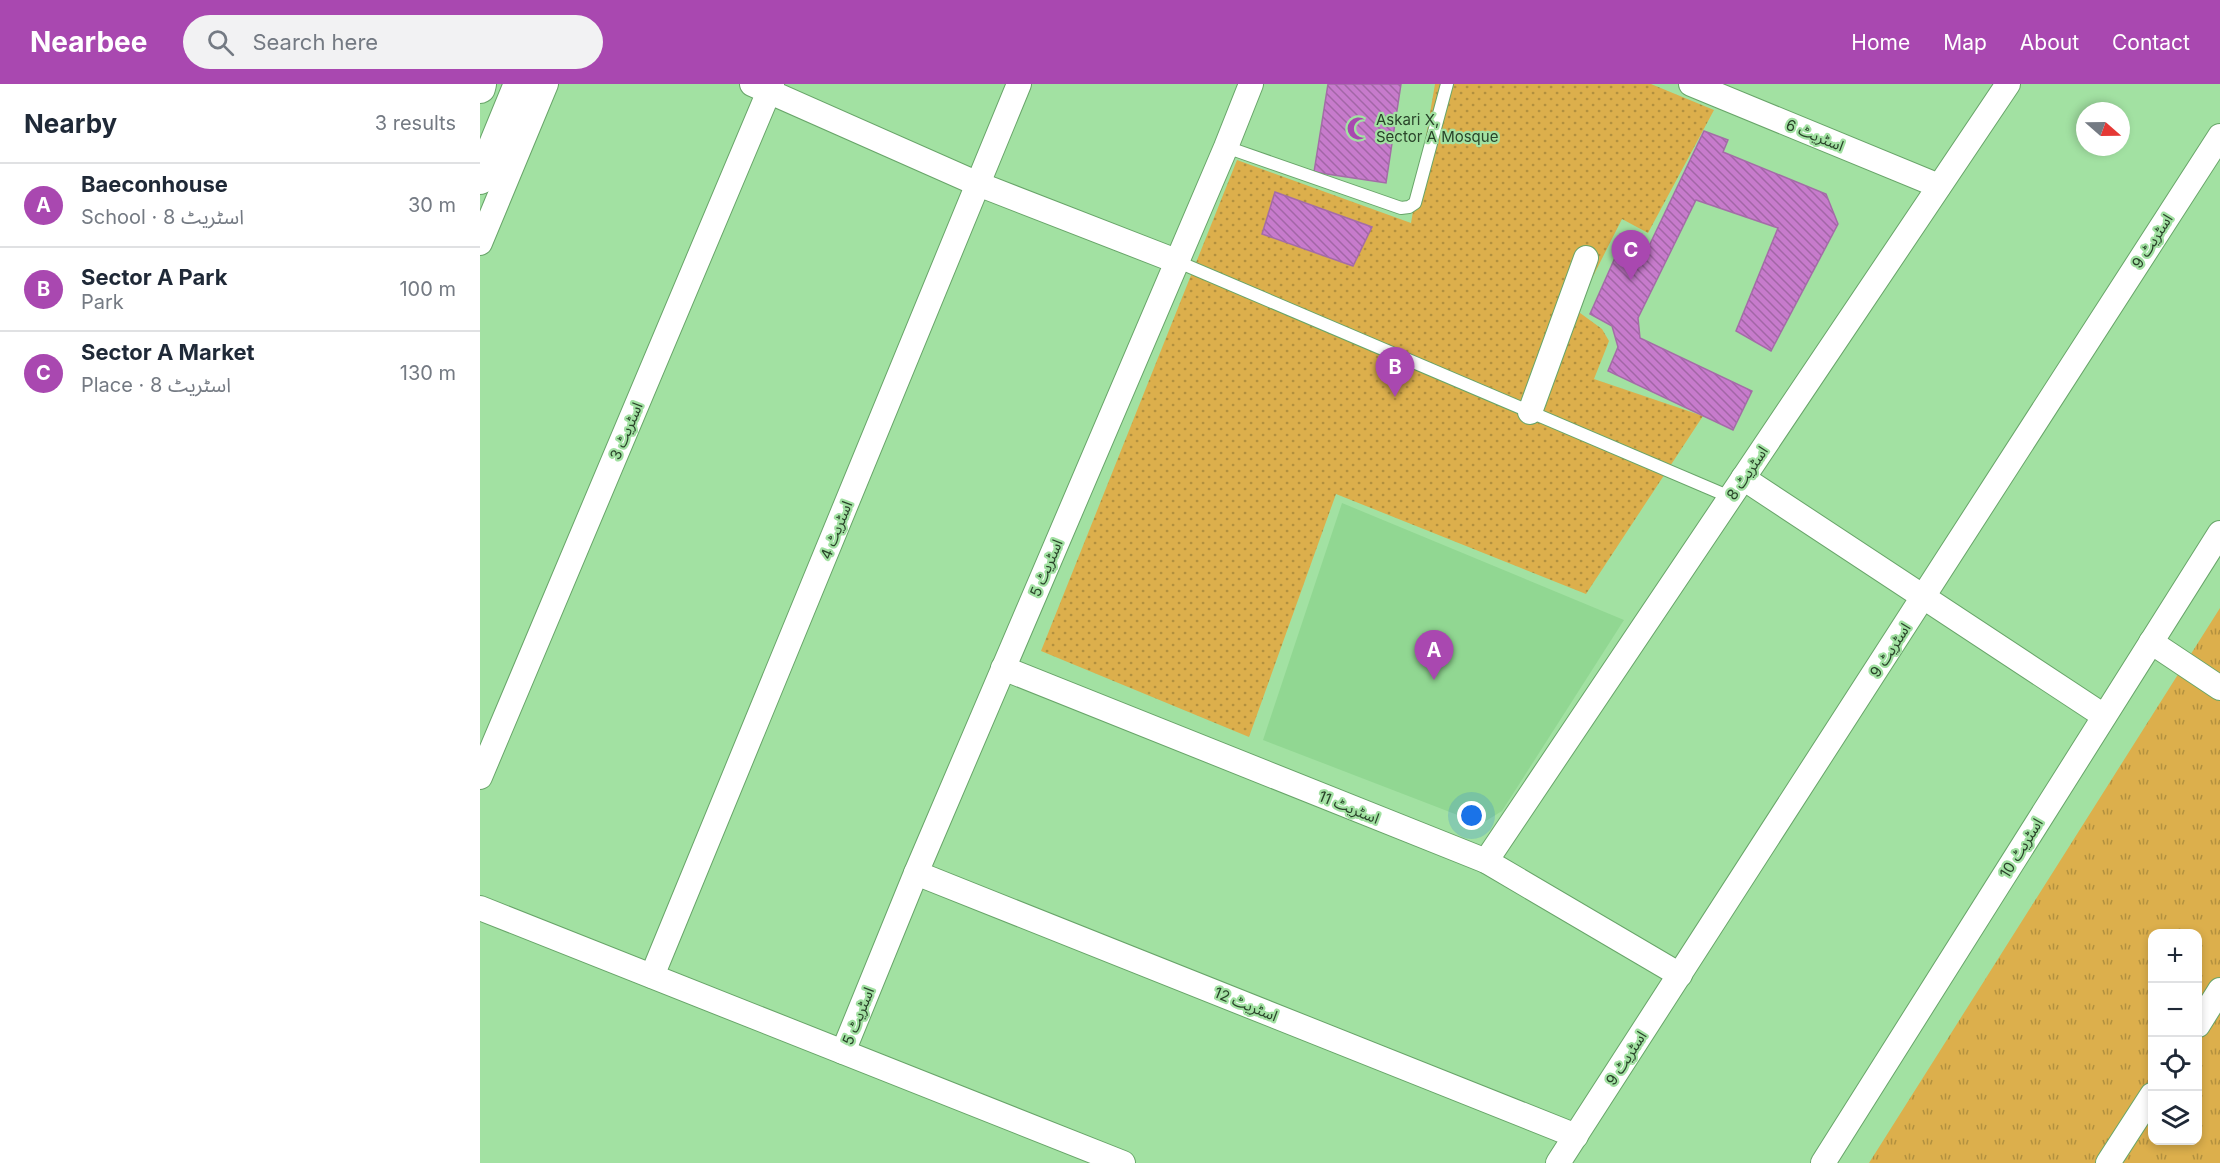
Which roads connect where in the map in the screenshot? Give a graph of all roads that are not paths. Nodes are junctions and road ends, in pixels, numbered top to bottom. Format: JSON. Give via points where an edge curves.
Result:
{"nodes":[{"id":1,"x":519,"y":84,"type":"edge"},
{"id":2,"x":546,"y":84,"type":"edge"},
{"id":3,"x":1018,"y":84,"type":"edge"},
{"id":4,"x":1251,"y":84,"type":"edge"},
{"id":5,"x":1447,"y":84,"type":"edge"},
{"id":6,"x":1691,"y":84,"type":"edge"},
{"id":7,"x":2008,"y":84,"type":"edge"},
{"id":8,"x":764,"y":86,"type":"edge"},
{"id":9,"x":2220,"y":136,"type":"edge"},
{"id":10,"x":1226,"y":147,"type":"junction"},
{"id":11,"x":480,"y":179,"type":"edge"},
{"id":12,"x":978,"y":184,"type":"junction"},
{"id":13,"x":1939,"y":186,"type":"junction"},
{"id":14,"x":480,"y":243,"type":"edge"},
{"id":15,"x":1586,"y":258,"type":"dead end"},
{"id":16,"x":1176,"y":261,"type":"junction"},
{"id":17,"x":1530,"y":412,"type":"junction"},
{"id":18,"x":1737,"y":487,"type":"junction"},
{"id":19,"x":2220,"y":533,"type":"edge"},
{"id":20,"x":1924,"y":597,"type":"junction"},
{"id":21,"x":2151,"y":642,"type":"junction"},
{"id":22,"x":1003,"y":668,"type":"junction"},
{"id":23,"x":2220,"y":687,"type":"edge"},
{"id":24,"x":2104,"y":716,"type":"junction"},
{"id":25,"x":480,"y":777,"type":"edge"},
{"id":26,"x":1486,"y":861,"type":"junction"},
{"id":27,"x":916,"y":873,"type":"junction"},
{"id":28,"x":480,"y":908,"type":"edge"},
{"id":29,"x":1680,"y":975,"type":"junction"},
{"id":30,"x":652,"y":976,"type":"junction"},
{"id":31,"x":2220,"y":990,"type":"edge"},
{"id":32,"x":2202,"y":1019,"type":"edge"},
{"id":33,"x":843,"y":1052,"type":"junction"},
{"id":34,"x":2148,"y":1101,"type":"edge"},
{"id":35,"x":1576,"y":1136,"type":"junction"},
{"id":36,"x":1123,"y":1163,"type":"edge"},
{"id":37,"x":1558,"y":1163,"type":"edge"},
{"id":38,"x":1823,"y":1163,"type":"edge"},
{"id":39,"x":2108,"y":1163,"type":"edge"}],
"edges":[{"from":1,"to":11,"type":"street"},
{"from":2,"to":14,"type":"street"},
{"from":3,"to":12,"type":"street","name":"اسٹریٹ 4"},
{"from":4,"to":10,"type":"street","name":"اسٹریٹ 5"},
{"from":5,"to":10,"type":"lane","via":[[1415,203],[1409,207],[1401,208]]},
{"from":6,"to":13,"type":"street","name":"اسٹریٹ 6"},
{"from":7,"to":13,"type":"street","name":"اسٹریٹ 8"},
{"from":8,"to":12,"type":"street"},
{"from":8,"to":25,"type":"street","name":"اسٹریٹ 3"},
{"from":9,"to":20,"type":"street","name":"اسٹریٹ 9"},
{"from":10,"to":16,"type":"street","name":"اسٹریٹ 5"},
{"from":12,"to":16,"type":"street"},
{"from":12,"to":30,"type":"street","name":"اسٹریٹ 4"},
{"from":13,"to":18,"type":"street","name":"اسٹریٹ 8"},
{"from":15,"to":17,"type":"street"},
{"from":16,"to":17,"type":"lane"},
{"from":16,"to":22,"type":"street","name":"اسٹریٹ 5"},
{"from":17,"to":18,"type":"lane"},
{"from":18,"to":20,"type":"street"},
{"from":18,"to":26,"type":"street","name":"اسٹریٹ 8"},
{"from":19,"to":21,"type":"street","name":"اسٹریٹ 10"},
{"from":20,"to":24,"type":"street"},
{"from":20,"to":29,"type":"street","name":"اسٹریٹ 9"},
{"from":21,"to":23,"type":"street"},
{"from":21,"to":24,"type":"street","name":"اسٹریٹ 10"},
{"from":22,"to":26,"type":"street","name":"اسٹریٹ 11"},
{"from":22,"to":27,"type":"street","name":"اسٹریٹ 5"},
{"from":24,"to":38,"type":"street","name":"اسٹریٹ 10"},
{"from":26,"to":29,"type":"street","name":"اسٹریٹ 11"},
{"from":27,"to":33,"type":"street","name":"اسٹریٹ 5"},
{"from":27,"to":35,"type":"street","name":"اسٹریٹ 12"},
{"from":28,"to":30,"type":"street"},
{"from":29,"to":35,"type":"street","name":"اسٹریٹ 9"},
{"from":30,"to":33,"type":"street"},
{"from":31,"to":32,"type":"street"},
{"from":33,"to":36,"type":"street"},
{"from":34,"to":39,"type":"street"},
{"from":35,"to":37,"type":"street","name":"اسٹریٹ 9"}]}
